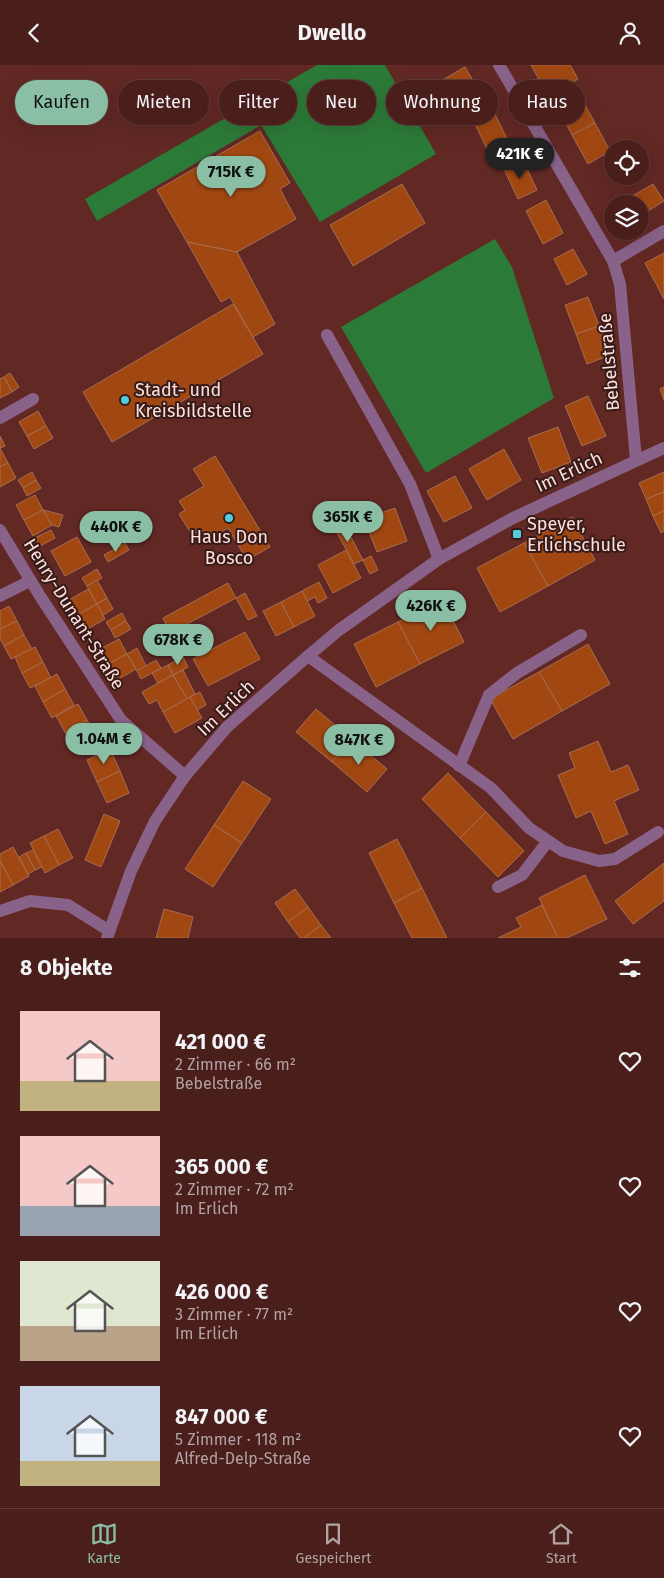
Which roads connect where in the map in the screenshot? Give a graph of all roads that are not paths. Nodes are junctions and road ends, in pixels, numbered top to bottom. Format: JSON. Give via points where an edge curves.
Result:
{"nodes":[{"id":1,"x":499,"y":65,"type":"edge"},
{"id":2,"x":664,"y":231,"type":"edge"},
{"id":3,"x":613,"y":261,"type":"junction"},
{"id":4,"x":327,"y":335,"type":"dead end"},
{"id":5,"x":33,"y":399,"type":"dead end"},
{"id":6,"x":0,"y":417,"type":"edge"},
{"id":7,"x":664,"y":448,"type":"edge"},
{"id":8,"x":636,"y":460,"type":"junction"},
{"id":9,"x":0,"y":530,"type":"edge"},
{"id":10,"x":438,"y":559,"type":"junction"},
{"id":11,"x":30,"y":581,"type":"junction"},
{"id":12,"x":0,"y":596,"type":"edge"},
{"id":13,"x":581,"y":635,"type":"dead end"},
{"id":14,"x":308,"y":656,"type":"junction"},
{"id":15,"x":459,"y":766,"type":"junction"},
{"id":16,"x":185,"y":777,"type":"junction"},
{"id":17,"x":658,"y":832,"type":"dead end"},
{"id":18,"x":548,"y":841,"type":"junction"},
{"id":19,"x":498,"y":887,"type":"dead end"},
{"id":20,"x":0,"y":911,"type":"edge"},
{"id":21,"x":107,"y":934,"type":"edge"}],
"edges":[{"from":1,"to":3,"type":"street","name":"Bebelstraße"},
{"from":2,"to":3,"type":"street"},
{"from":3,"to":8,"type":"street","name":"Bebelstraße","via":[[620,283]]},
{"from":4,"to":10,"type":"street","via":[[410,484]]},
{"from":5,"to":6,"type":"street"},
{"from":7,"to":8,"type":"street","name":"Im Erlich"},
{"from":8,"to":10,"type":"street","name":"Im Erlich","via":[[513,517]]},
{"from":9,"to":11,"type":"street","name":"Henry-Dunant-Straße"},
{"from":10,"to":14,"type":"street","name":"Im Erlich"},
{"from":11,"to":12,"type":"street"},
{"from":11,"to":16,"type":"street","name":"Henry-Dunant-Straße","via":[[121,720]]},
{"from":13,"to":15,"type":"street","via":[[517,673],[489,695]]},
{"from":14,"to":15,"type":"street"},
{"from":14,"to":16,"type":"street","name":"Im Erlich","via":[[227,727]]},
{"from":15,"to":18,"type":"street","via":[[490,788],[529,828]]},
{"from":16,"to":21,"type":"street","name":"Im Erlich","via":[[155,821],[131,871]]},
{"from":17,"to":18,"type":"street","via":[[608,861],[563,851]]},
{"from":18,"to":19,"type":"street","via":[[522,875]]},
{"from":20,"to":21,"type":"street","via":[[30,901],[68,905]]}]}
